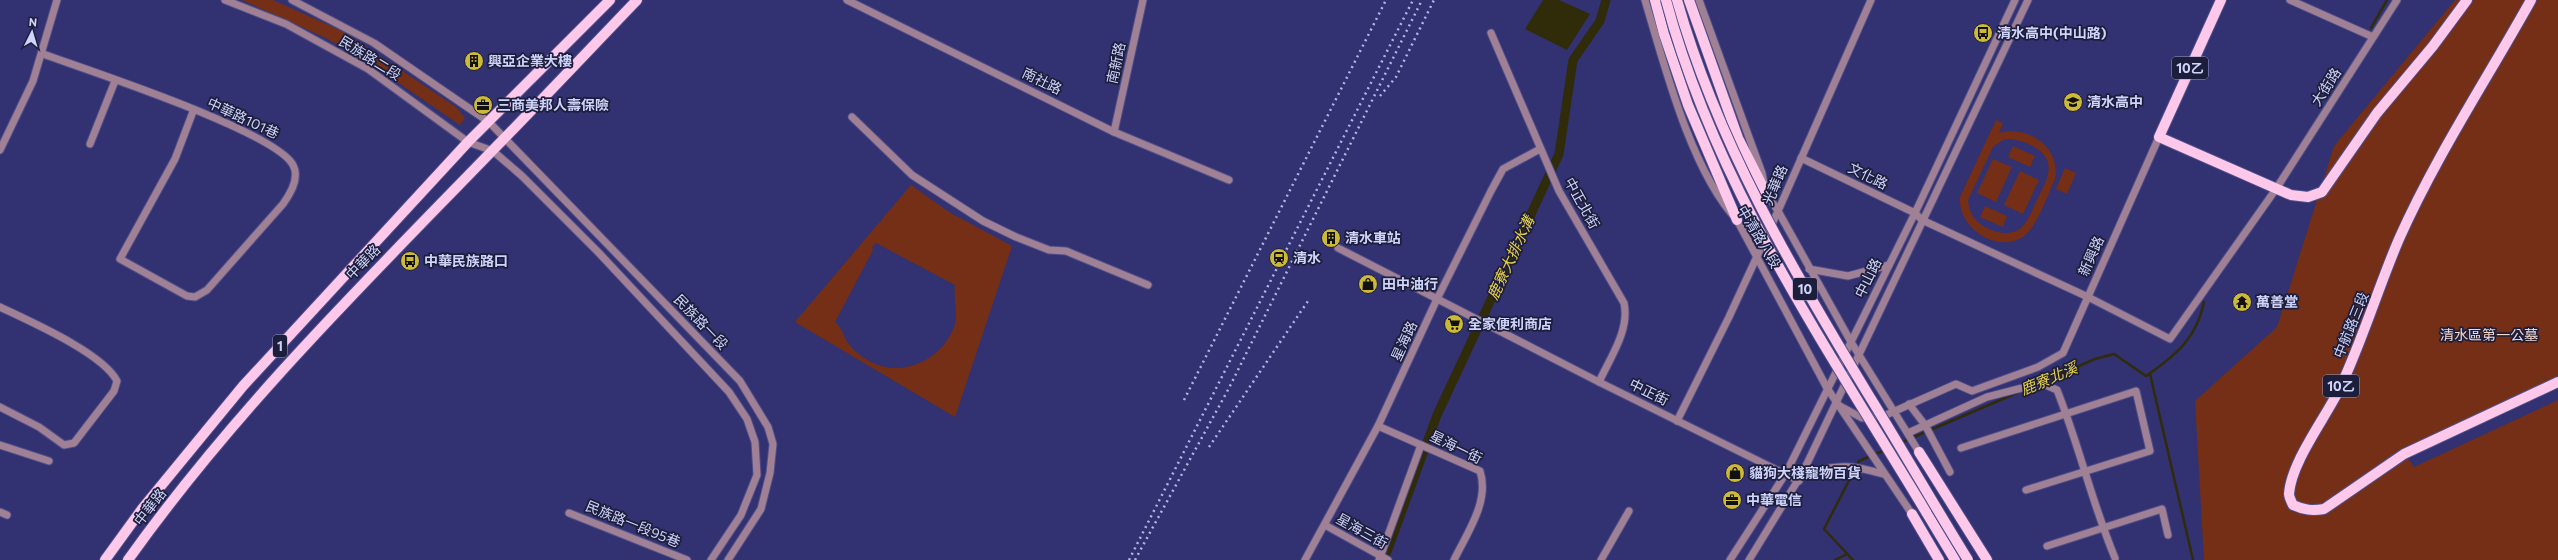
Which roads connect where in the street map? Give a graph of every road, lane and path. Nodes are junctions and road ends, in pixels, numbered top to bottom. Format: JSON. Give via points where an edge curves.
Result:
{"nodes":[{"id":1,"x":57,"y":0,"type":"edge"},
{"id":2,"x":225,"y":0,"type":"edge"},
{"id":3,"x":292,"y":0,"type":"edge"},
{"id":4,"x":610,"y":0,"type":"edge"},
{"id":5,"x":638,"y":0,"type":"edge"},
{"id":6,"x":847,"y":0,"type":"edge"},
{"id":7,"x":1143,"y":0,"type":"edge"},
{"id":8,"x":1645,"y":0,"type":"edge"},
{"id":9,"x":1655,"y":0,"type":"edge"},
{"id":10,"x":1666,"y":0,"type":"edge"},
{"id":11,"x":1677,"y":0,"type":"edge"},
{"id":12,"x":1689,"y":0,"type":"edge"},
{"id":13,"x":1699,"y":0,"type":"edge"},
{"id":14,"x":1871,"y":0,"type":"edge"},
{"id":15,"x":2015,"y":0,"type":"edge"},
{"id":16,"x":2028,"y":0,"type":"edge"},
{"id":17,"x":2221,"y":0,"type":"edge"},
{"id":18,"x":2290,"y":0,"type":"edge"},
{"id":19,"x":2397,"y":0,"type":"edge"},
{"id":20,"x":2467,"y":0,"type":"edge"},
{"id":21,"x":2531,"y":0,"type":"edge"},
{"id":22,"x":1491,"y":33,"type":"dead end"},
{"id":23,"x":2373,"y":37,"type":"junction"},
{"id":24,"x":43,"y":54,"type":"junction"},
{"id":25,"x":115,"y":81,"type":"junction"},
{"id":26,"x":194,"y":109,"type":"junction"},
{"id":27,"x":852,"y":117,"type":"dead end"},
{"id":28,"x":489,"y":122,"type":"junction"},
{"id":29,"x":1114,"y":132,"type":"junction"},
{"id":30,"x":2159,"y":137,"type":"junction"},
{"id":31,"x":506,"y":138,"type":"junction"},
{"id":32,"x":468,"y":142,"type":"junction"},
{"id":33,"x":90,"y":144,"type":"dead end"},
{"id":34,"x":1540,"y":149,"type":"junction"},
{"id":35,"x":0,"y":150,"type":"edge"},
{"id":36,"x":493,"y":151,"type":"junction"},
{"id":37,"x":1801,"y":158,"type":"junction"},
{"id":38,"x":1229,"y":180,"type":"dead end"},
{"id":39,"x":2276,"y":189,"type":"junction"},
{"id":40,"x":1765,"y":191,"type":"junction"},
{"id":41,"x":1778,"y":211,"type":"junction"},
{"id":42,"x":1915,"y":213,"type":"junction"},
{"id":43,"x":1737,"y":220,"type":"junction"},
{"id":44,"x":1922,"y":220,"type":"junction"},
{"id":45,"x":1338,"y":248,"type":"dead end"},
{"id":46,"x":1756,"y":256,"type":"junction"},
{"id":47,"x":1889,"y":265,"type":"junction"},
{"id":48,"x":1809,"y":269,"type":"junction"},
{"id":49,"x":1148,"y":285,"type":"dead end"},
{"id":50,"x":2088,"y":297,"type":"junction"},
{"id":51,"x":1436,"y":299,"type":"junction"},
{"id":52,"x":0,"y":307,"type":"edge"},
{"id":53,"x":1851,"y":342,"type":"junction"},
{"id":54,"x":1860,"y":355,"type":"junction"},
{"id":55,"x":1599,"y":382,"type":"junction"},
{"id":56,"x":2558,"y":382,"type":"edge"},
{"id":57,"x":1827,"y":388,"type":"junction"},
{"id":58,"x":1836,"y":404,"type":"junction"},
{"id":59,"x":1909,"y":404,"type":"junction"},
{"id":60,"x":0,"y":407,"type":"edge"},
{"id":61,"x":1892,"y":411,"type":"junction"},
{"id":62,"x":2066,"y":413,"type":"junction"},
{"id":63,"x":1677,"y":420,"type":"junction"},
{"id":64,"x":1925,"y":425,"type":"junction"},
{"id":65,"x":1378,"y":426,"type":"junction"},
{"id":66,"x":1908,"y":433,"type":"junction"},
{"id":67,"x":0,"y":445,"type":"edge"},
{"id":68,"x":1421,"y":445,"type":"junction"},
{"id":69,"x":1961,"y":448,"type":"dead end"},
{"id":70,"x":1919,"y":452,"type":"joint"},
{"id":71,"x":49,"y":461,"type":"dead end"},
{"id":72,"x":1786,"y":472,"type":"junction"},
{"id":73,"x":1803,"y":472,"type":"junction"},
{"id":74,"x":1950,"y":472,"type":"dead end"},
{"id":75,"x":2086,"y":472,"type":"junction"},
{"id":76,"x":1882,"y":474,"type":"junction"},
{"id":77,"x":1799,"y":480,"type":"junction"},
{"id":78,"x":2026,"y":490,"type":"dead end"},
{"id":79,"x":1629,"y":511,"type":"dead end"},
{"id":80,"x":569,"y":514,"type":"dead end"},
{"id":81,"x":1912,"y":514,"type":"joint"},
{"id":82,"x":1325,"y":526,"type":"junction"},
{"id":83,"x":2102,"y":528,"type":"junction"},
{"id":84,"x":2168,"y":535,"type":"dead end"},
{"id":85,"x":2047,"y":546,"type":"dead end"},
{"id":86,"x":1380,"y":558,"type":"edge"},
{"id":87,"x":2115,"y":558,"type":"dead end"},
{"id":88,"x":105,"y":560,"type":"edge"},
{"id":89,"x":128,"y":560,"type":"edge"},
{"id":90,"x":687,"y":560,"type":"edge"},
{"id":91,"x":711,"y":560,"type":"edge"},
{"id":92,"x":728,"y":560,"type":"edge"},
{"id":93,"x":1305,"y":560,"type":"edge"},
{"id":94,"x":1388,"y":560,"type":"edge"},
{"id":95,"x":1454,"y":560,"type":"edge"},
{"id":96,"x":1601,"y":560,"type":"edge"},
{"id":97,"x":1730,"y":560,"type":"edge"},
{"id":98,"x":1749,"y":560,"type":"edge"},
{"id":99,"x":1939,"y":560,"type":"edge"},
{"id":100,"x":1955,"y":560,"type":"edge"},
{"id":101,"x":1968,"y":560,"type":"edge"},
{"id":102,"x":1987,"y":560,"type":"edge"}],
"edges":[{"from":1,"to":24,"type":"street"},
{"from":2,"to":32,"type":"street","name":"民族路二段","via":[[286,24],[368,69]]},
{"from":3,"to":28,"type":"street","name":"民族路二段","via":[[374,43]]},
{"from":4,"to":28,"type":"main road","name":"中華路","number":"1"},
{"from":5,"to":31,"type":"main road","name":"中華路","number":"1"},
{"from":6,"to":29,"type":"street","name":"南社路"},
{"from":7,"to":29,"type":"street","name":"南新路"},
{"from":8,"to":43,"type":"street","name":"中清路八段","via":[[1669,84],[1706,175],[1728,211]]},
{"from":9,"to":43,"type":"main road","via":[[1688,105]]},
{"from":10,"to":100,"type":"main road","number":"10","bridge":true,"via":[[1695,92],[1744,201],[1784,276]]},
{"from":11,"to":101,"type":"main road","number":"10","bridge":true,"via":[[1706,90],[1751,190],[1794,270]]},
{"from":12,"to":40,"type":"main road","via":[[1738,138]]},
{"from":13,"to":40,"type":"street","name":"中清路八段","via":[[1762,173]]},
{"from":14,"to":37,"type":"street","name":"光華路"},
{"from":15,"to":42,"type":"street","name":"中山路"},
{"from":16,"to":44,"type":"street","name":"中山路"},
{"from":17,"to":30,"type":"main road","name":"新興路","number":"10乙"},
{"from":18,"to":23,"type":"street"},
{"from":19,"to":23,"type":"street","name":"大街路"},
{"from":20,"to":39,"type":"main road","via":[[2433,46],[2376,113],[2322,192],[2308,197],[2291,195]]},
{"from":21,"to":56,"type":"main road","name":"中航路三段","number":"10乙","via":[[2467,110],[2399,239],[2368,322],[2339,389],[2305,450],[2291,482],[2289,495],[2293,505],[2313,511],[2324,509],[2404,454]]},
{"from":22,"to":34,"type":"street","name":"中正北街"},
{"from":23,"to":39,"type":"street","name":"大街路"},
{"from":24,"to":25,"type":"street","name":"中華路101巷"},
{"from":24,"to":35,"type":"street"},
{"from":25,"to":26,"type":"street","name":"中華路101巷"},
{"from":25,"to":33,"type":"street"},
{"from":26,"to":26,"type":"street","name":"中華路101巷","via":[[275,146],[294,166],[295,177],[292,191],[283,204],[202,294],[195,297],[187,296],[120,260],[175,159]]},
{"from":27,"to":49,"type":"street","via":[[912,175],[984,221],[1016,238],[1049,250],[1066,252]]},
{"from":28,"to":31,"type":"street","name":"民族路二段"},
{"from":28,"to":32,"type":"main road","name":"中華路","number":"1"},
{"from":29,"to":38,"type":"street","name":"南社路"},
{"from":30,"to":39,"type":"main road"},
{"from":30,"to":50,"type":"street","name":"新興路"},
{"from":31,"to":36,"type":"main road","name":"中華路","number":"1"},
{"from":31,"to":92,"type":"street","name":"民族路一段","via":[[740,381],[768,427],[773,444],[766,493],[761,509]]},
{"from":32,"to":36,"type":"street","name":"民族路二段"},
{"from":32,"to":88,"type":"main road","name":"中華路","number":"1","via":[[243,386],[142,509]]},
{"from":34,"to":51,"type":"street","name":"星海路","via":[[1504,169]]},
{"from":34,"to":55,"type":"street","name":"中正北街","via":[[1559,191],[1624,303],[1624,327]]},
{"from":36,"to":89,"type":"main road","name":"中華路","number":"1","via":[[358,286],[228,432]]},
{"from":36,"to":91,"type":"street","name":"民族路一段","via":[[527,182],[690,350],[729,392],[747,419],[755,442],[757,475],[741,515]]},
{"from":37,"to":41,"type":"street","name":"光華路"},
{"from":37,"to":42,"type":"street","name":"文化路"},
{"from":39,"to":50,"type":"street","name":"大街路","via":[[2170,339]]},
{"from":40,"to":41,"type":"street","name":"中清路八段"},
{"from":41,"to":46,"type":"street","name":"光華路"},
{"from":41,"to":48,"type":"street","name":"中清路八段"},
{"from":42,"to":44,"type":"street","name":"文化路"},
{"from":42,"to":47,"type":"street","name":"中山路"},
{"from":43,"to":46,"type":"street","name":"中清路八段"},
{"from":44,"to":50,"type":"street"},
{"from":44,"to":54,"type":"street","name":"中山路"},
{"from":45,"to":51,"type":"street"},
{"from":46,"to":57,"type":"street","name":"中清路八段"},
{"from":46,"to":63,"type":"street","name":"光華路","via":[[1729,317]]},
{"from":47,"to":48,"type":"street","via":[[1848,276]]},
{"from":47,"to":53,"type":"street","name":"中山路"},
{"from":48,"to":53,"type":"street","name":"中清路八段"},
{"from":50,"to":59,"type":"street","name":"新興路","via":[[2063,353],[2038,367],[1972,391],[1956,384]]},
{"from":51,"to":55,"type":"street","name":"中正街"},
{"from":51,"to":65,"type":"street","name":"星海路"},
{"from":52,"to":60,"type":"street","via":[[65,340],[106,367],[117,381],[114,392],[74,443],[64,445],[39,427]]},
{"from":53,"to":54,"type":"street","name":"中清路八段"},
{"from":53,"to":57,"type":"street","name":"中山路"},
{"from":54,"to":58,"type":"street","name":"中山路"},
{"from":54,"to":61,"type":"street","name":"中清路八段"},
{"from":55,"to":63,"type":"street","name":"中正街"},
{"from":57,"to":58,"type":"street","name":"中清路八段"},
{"from":57,"to":72,"type":"street","name":"中山路"},
{"from":58,"to":61,"type":"street","name":"新興路","via":[[1862,418],[1886,415]]},
{"from":58,"to":73,"type":"street","name":"中山路"},
{"from":58,"to":76,"type":"street","name":"中清路八段"},
{"from":59,"to":61,"type":"street","name":"新興路"},
{"from":59,"to":64,"type":"street"},
{"from":61,"to":66,"type":"street","name":"中清路八段"},
{"from":62,"to":64,"type":"street","via":[[2057,390],[2041,383],[1987,397]]},
{"from":62,"to":69,"type":"street"},
{"from":62,"to":75,"type":"street"},
{"from":62,"to":75,"type":"street","via":[[2136,391],[2150,451]]},
{"from":63,"to":72,"type":"street","name":"中正街"},
{"from":64,"to":66,"type":"street"},
{"from":64,"to":74,"type":"street"},
{"from":65,"to":68,"type":"street","name":"星海一街"},
{"from":65,"to":82,"type":"street","name":"星海路"},
{"from":66,"to":70,"type":"street","name":"中清路八段"},
{"from":67,"to":71,"type":"street"},
{"from":68,"to":86,"type":"street"},
{"from":68,"to":95,"type":"street","name":"星海一街","via":[[1480,471],[1484,482],[1482,500]]},
{"from":70,"to":102,"type":"main road"},
{"from":72,"to":77,"type":"street","name":"中正街"},
{"from":72,"to":97,"type":"street","name":"中山路"},
{"from":73,"to":76,"type":"street","via":[[1840,465],[1859,466]]},
{"from":73,"to":77,"type":"street","name":"中山路"},
{"from":75,"to":78,"type":"street"},
{"from":75,"to":83,"type":"street"},
{"from":76,"to":81,"type":"street","name":"中清路八段"},
{"from":77,"to":98,"type":"street","name":"中山路"},
{"from":79,"to":96,"type":"street"},
{"from":80,"to":90,"type":"street","name":"民族路一段95巷"},
{"from":81,"to":99,"type":"main road"},
{"from":82,"to":86,"type":"street","name":"星海三街"},
{"from":82,"to":93,"type":"street","name":"星海路"},
{"from":83,"to":84,"type":"street","via":[[2162,509]]},
{"from":83,"to":85,"type":"street"},
{"from":83,"to":87,"type":"street"},
{"from":86,"to":94,"type":"street","name":"星海三街"}]}
